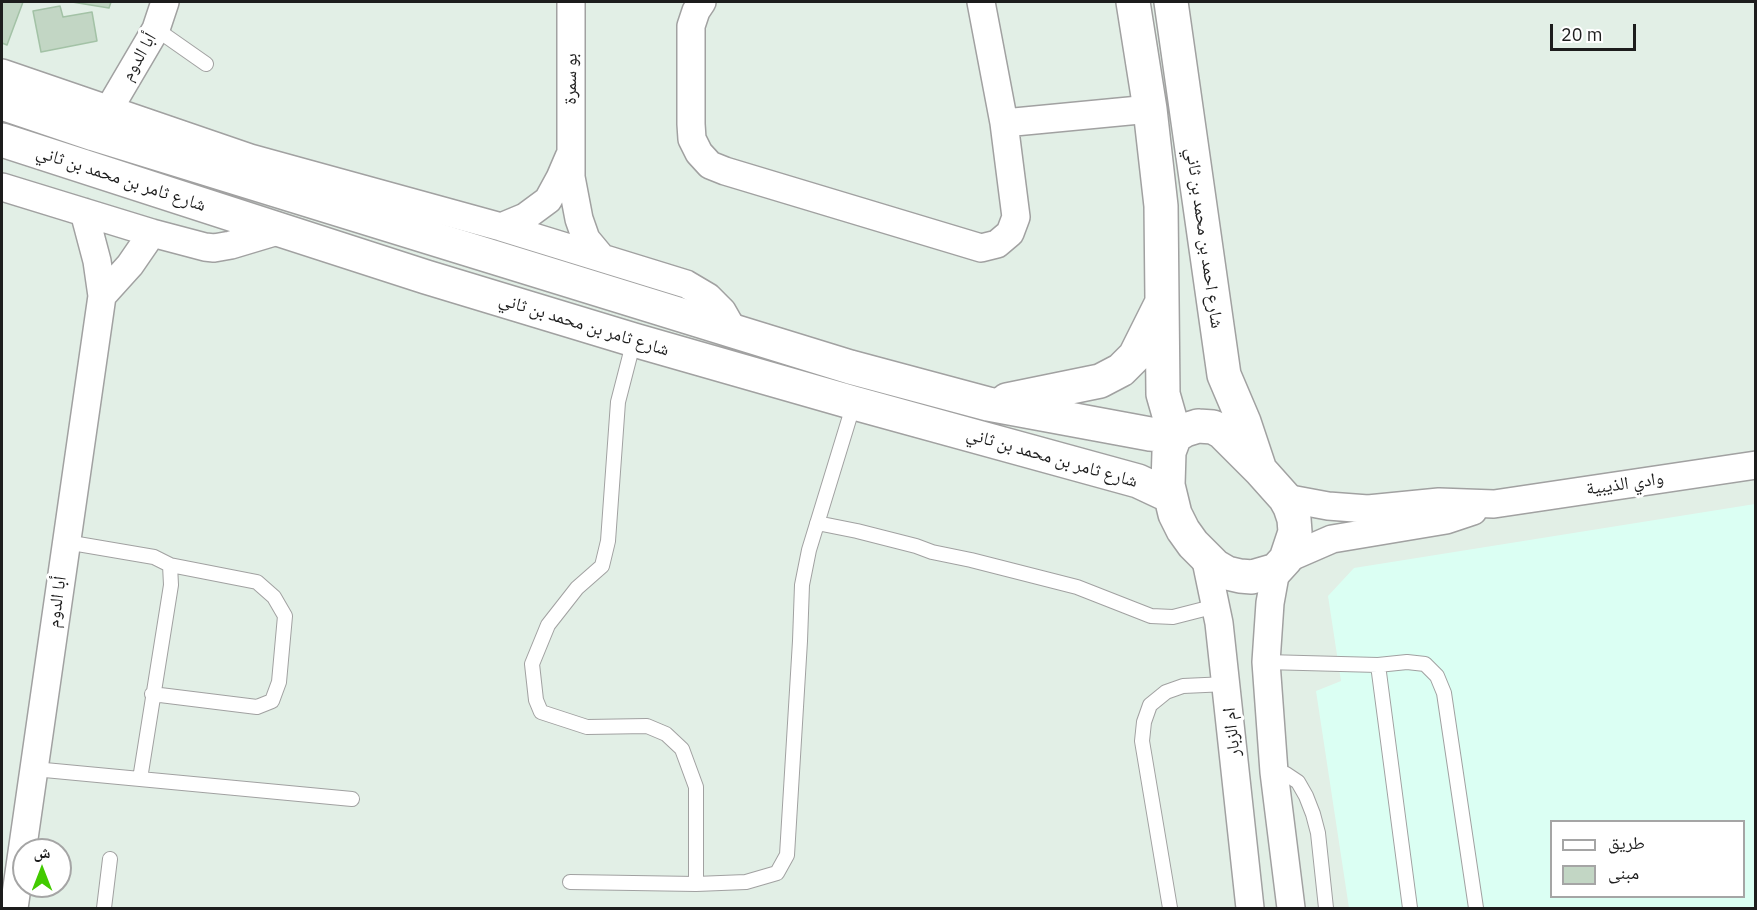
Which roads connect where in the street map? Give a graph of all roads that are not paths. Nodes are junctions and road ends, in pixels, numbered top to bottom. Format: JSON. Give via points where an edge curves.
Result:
{"nodes":[{"id":1,"x":165,"y":2,"type":"edge"},
{"id":2,"x":571,"y":2,"type":"edge"},
{"id":3,"x":702,"y":2,"type":"edge"},
{"id":4,"x":981,"y":2,"type":"edge"},
{"id":5,"x":1133,"y":2,"type":"edge"},
{"id":6,"x":1171,"y":2,"type":"edge"},
{"id":7,"x":156,"y":28,"type":"junction"},
{"id":8,"x":206,"y":64,"type":"dead end"},
{"id":9,"x":2,"y":73,"type":"edge"},
{"id":10,"x":2,"y":103,"type":"edge"},
{"id":11,"x":109,"y":109,"type":"junction"},
{"id":12,"x":1150,"y":109,"type":"junction"},
{"id":13,"x":1004,"y":123,"type":"junction"},
{"id":14,"x":2,"y":140,"type":"edge"},
{"id":15,"x":570,"y":156,"type":"junction"},
{"id":16,"x":2,"y":187,"type":"edge"},
{"id":17,"x":84,"y":212,"type":"junction"},
{"id":18,"x":501,"y":226,"type":"junction"},
{"id":19,"x":281,"y":230,"type":"junction"},
{"id":20,"x":152,"y":233,"type":"junction"},
{"id":21,"x":601,"y":257,"type":"junction"},
{"id":22,"x":102,"y":296,"type":"junction"},
{"id":23,"x":1163,"y":302,"type":"junction"},
{"id":24,"x":734,"y":332,"type":"junction"},
{"id":25,"x":634,"y":340,"type":"junction"},
{"id":26,"x":854,"y":403,"type":"junction"},
{"id":27,"x":988,"y":404,"type":"junction"},
{"id":28,"x":1175,"y":436,"type":"junction"},
{"id":29,"x":1755,"y":465,"type":"edge"},
{"id":30,"x":1260,"y":470,"type":"junction"},
{"id":31,"x":1170,"y":496,"type":"junction"},
{"id":32,"x":1285,"y":498,"type":"junction"},
{"id":33,"x":1494,"y":504,"type":"junction"},
{"id":34,"x":817,"y":523,"type":"junction"},
{"id":35,"x":66,"y":542,"type":"junction"},
{"id":36,"x":1205,"y":556,"type":"junction"},
{"id":37,"x":1281,"y":564,"type":"junction"},
{"id":38,"x":170,"y":566,"type":"junction"},
{"id":39,"x":1216,"y":606,"type":"junction"},
{"id":40,"x":1266,"y":662,"type":"junction"},
{"id":41,"x":1378,"y":665,"type":"junction"},
{"id":42,"x":1227,"y":684,"type":"junction"},
{"id":43,"x":152,"y":694,"type":"junction"},
{"id":44,"x":34,"y":769,"type":"junction"},
{"id":45,"x":1274,"y":772,"type":"junction"},
{"id":46,"x":140,"y":779,"type":"junction"},
{"id":47,"x":352,"y":799,"type":"dead end"},
{"id":48,"x":110,"y":859,"type":"dead end"},
{"id":49,"x":570,"y":882,"type":"dead end"},
{"id":50,"x":696,"y":884,"type":"junction"},
{"id":51,"x":14,"y":909,"type":"edge"},
{"id":52,"x":104,"y":909,"type":"edge"},
{"id":53,"x":1170,"y":909,"type":"edge"},
{"id":54,"x":1250,"y":909,"type":"edge"},
{"id":55,"x":1291,"y":909,"type":"edge"},
{"id":56,"x":1326,"y":909,"type":"edge"},
{"id":57,"x":1410,"y":909,"type":"edge"},
{"id":58,"x":1476,"y":909,"type":"edge"}],
"edges":[{"from":1,"to":7,"type":"street","name":"أبا الدوم"},
{"from":2,"to":15,"type":"street","name":"بو سمرة"},
{"from":3,"to":13,"type":"street","via":[[692,26],[692,139],[710,165],[981,248],[997,244],[1010,233],[1016,217]]},
{"from":4,"to":13,"type":"street"},
{"from":5,"to":12,"type":"street","name":"شارع احمد بن محمد بن ثاني"},
{"from":6,"to":30,"type":"street","name":"شارع احمد بن محمد بن ثاني","via":[[1224,375]]},
{"from":7,"to":8,"type":"lane"},
{"from":7,"to":11,"type":"street","name":"أبا الدوم"},
{"from":9,"to":11,"type":"street"},
{"from":10,"to":24,"type":"street","name":"شارع ثامر بن محمد بن ثاني"},
{"from":11,"to":18,"type":"street","via":[[250,158]]},
{"from":12,"to":13,"type":"street"},
{"from":12,"to":23,"type":"street","name":"شارع احمد بن محمد بن ثاني","via":[[1161,206]]},
{"from":14,"to":19,"type":"street","name":"شارع ثامر بن محمد بن ثاني"},
{"from":15,"to":18,"type":"street","name":"بو سمرة","via":[[548,200],[525,217]]},
{"from":15,"to":21,"type":"street","name":"بو سمرة","via":[[579,219],[586,239]]},
{"from":16,"to":17,"type":"street"},
{"from":17,"to":20,"type":"street"},
{"from":17,"to":22,"type":"street","name":"أبا الدوم"},
{"from":18,"to":21,"type":"street"},
{"from":19,"to":20,"type":"street","via":[[214,248]]},
{"from":19,"to":25,"type":"street","name":"شارع ثامر بن محمد بن ثاني"},
{"from":20,"to":22,"type":"street"},
{"from":21,"to":24,"type":"street","via":[[686,284],[722,311]]},
{"from":22,"to":35,"type":"street","name":"أبا الدوم"},
{"from":23,"to":27,"type":"street","via":[[1135,356],[1121,370],[1100,381]]},
{"from":23,"to":28,"type":"street","name":"شارع احمد بن محمد بن ثاني","via":[[1163,394]]},
{"from":24,"to":27,"type":"street","name":"شارع ثامر بن محمد بن ثاني"},
{"from":25,"to":26,"type":"street","name":"شارع ثامر بن محمد بن ثاني"},
{"from":25,"to":50,"type":"lane","via":[[618,402],[608,541],[602,566],[577,588],[548,625],[532,664],[536,700],[541,712],[587,727],[647,726],[666,734],[682,749],[696,787]]},
{"from":26,"to":31,"type":"street","name":"شارع ثامر بن محمد بن ثاني","via":[[1138,481]]},
{"from":26,"to":34,"type":"lane"},
{"from":27,"to":28,"type":"street","name":"شارع ثامر بن محمد بن ثاني"},
{"from":28,"to":30,"type":"street","via":[[1194,426],[1213,427]]},
{"from":28,"to":31,"type":"street","via":[[1167,467]]},
{"from":29,"to":33,"type":"street","name":"وادي الذيبية"},
{"from":30,"to":32,"type":"street"},
{"from":31,"to":36,"type":"street","via":[[1183,530]]},
{"from":32,"to":33,"type":"street","name":"وادي الذيبية","via":[[1368,509],[1439,502]]},
{"from":32,"to":37,"type":"street","via":[[1294,519],[1294,532]]},
{"from":33,"to":37,"type":"street","name":"وادي الذيبية","via":[[1446,520],[1332,538]]},
{"from":34,"to":39,"type":"lane","via":[[1077,587],[1151,616],[1173,616]]},
{"from":34,"to":50,"type":"lane","via":[[802,585],[787,855],[777,873],[746,882]]},
{"from":35,"to":38,"type":"lane","via":[[154,557]]},
{"from":35,"to":44,"type":"street","name":"أبا الدوم"},
{"from":36,"to":37,"type":"street","via":[[1227,573],[1240,576],[1264,574]]},
{"from":36,"to":39,"type":"street","name":"ام الزبار"},
{"from":37,"to":40,"type":"street","via":[[1270,603]]},
{"from":38,"to":43,"type":"lane","via":[[171,585]]},
{"from":38,"to":43,"type":"lane","via":[[257,582],[274,597],[285,616],[279,682],[272,701],[257,707]]},
{"from":39,"to":42,"type":"street","name":"ام الزبار"},
{"from":40,"to":41,"type":"lane"},
{"from":40,"to":45,"type":"street"},
{"from":41,"to":57,"type":"lane"},
{"from":41,"to":58,"type":"lane","via":[[1425,664],[1437,676],[1444,693]]},
{"from":42,"to":53,"type":"lane","via":[[1183,686],[1166,692],[1150,705],[1144,722],[1142,741]]},
{"from":42,"to":54,"type":"street","name":"ام الزبار"},
{"from":43,"to":46,"type":"lane"},
{"from":44,"to":46,"type":"lane"},
{"from":44,"to":51,"type":"street","name":"أبا الدوم"},
{"from":45,"to":55,"type":"street"},
{"from":45,"to":56,"type":"lane","via":[[1298,782],[1310,805],[1318,833]]},
{"from":46,"to":47,"type":"lane"},
{"from":48,"to":52,"type":"lane"},
{"from":49,"to":50,"type":"lane"}]}
